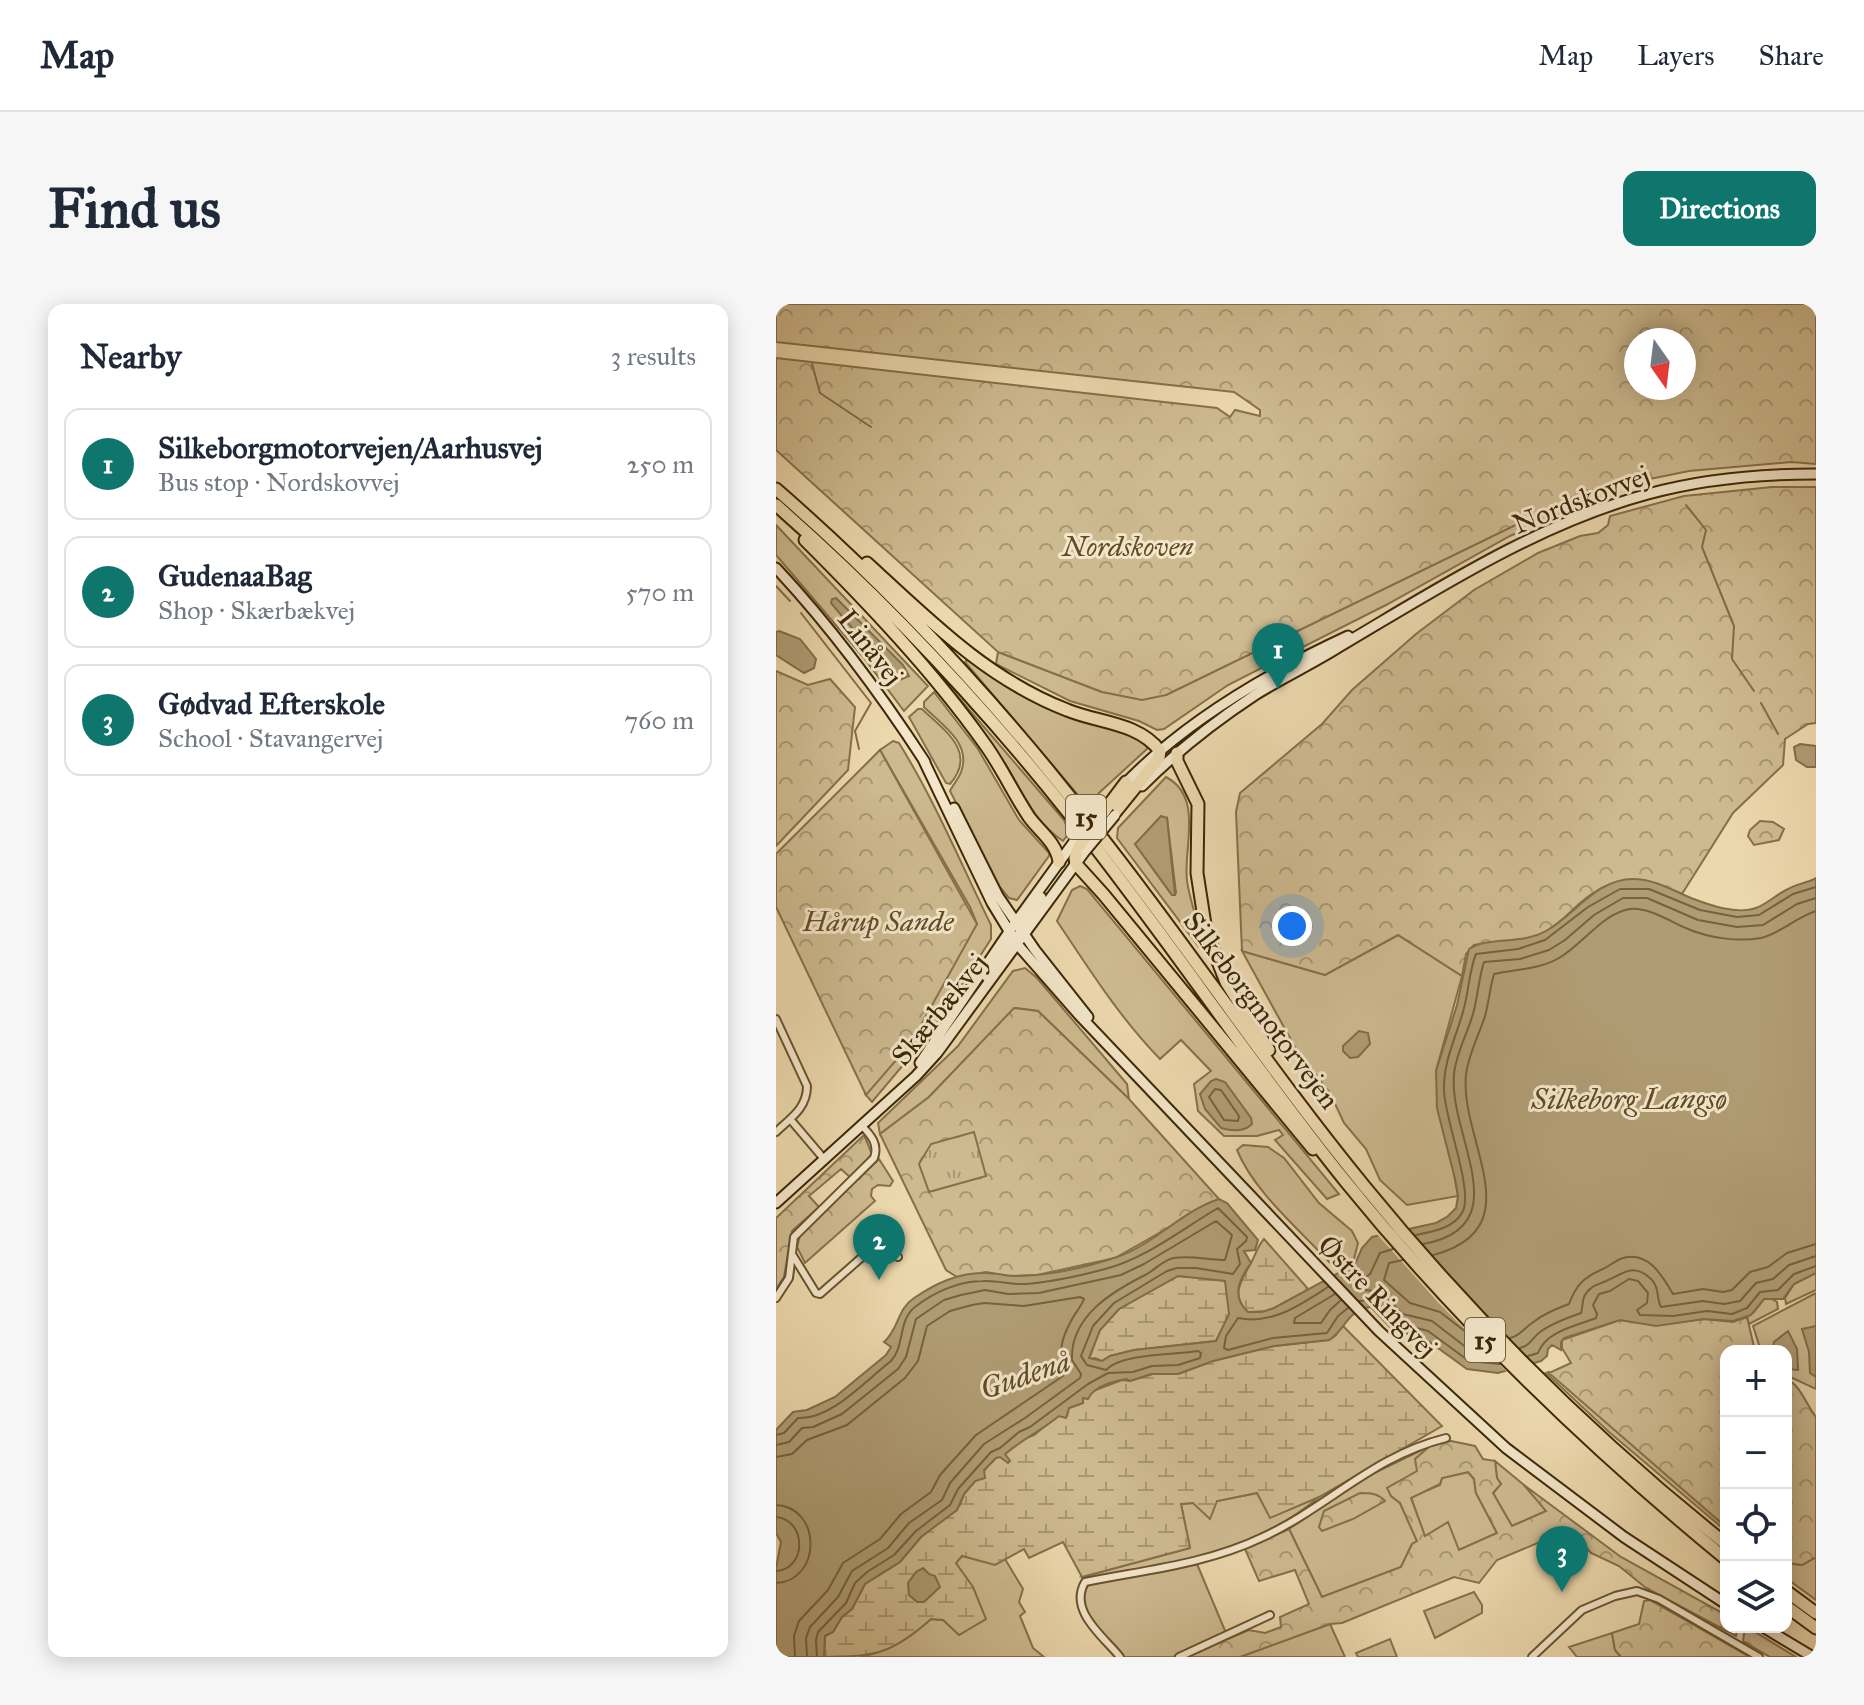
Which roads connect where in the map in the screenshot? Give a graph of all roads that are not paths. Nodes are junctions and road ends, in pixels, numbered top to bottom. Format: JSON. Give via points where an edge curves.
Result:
{"nodes":[{"id":1,"x":1816,"y":474,"type":"edge"},
{"id":2,"x":776,"y":486,"type":"edge"},
{"id":3,"x":776,"y":505,"type":"edge"},
{"id":4,"x":776,"y":511,"type":"edge"},
{"id":5,"x":776,"y":568,"type":"edge"},
{"id":6,"x":1380,"y":621,"type":"junction"},
{"id":7,"x":1163,"y":756,"type":"junction"},
{"id":8,"x":923,"y":759,"type":"junction"},
{"id":9,"x":1126,"y":782,"type":"joint"},
{"id":10,"x":1110,"y":810,"type":"junction"},
{"id":11,"x":1041,"y":832,"type":"junction"},
{"id":12,"x":1100,"y":833,"type":"joint"},
{"id":13,"x":1078,"y":851,"type":"junction"},
{"id":14,"x":1059,"y":862,"type":"junction"},
{"id":15,"x":1016,"y":934,"type":"junction"},
{"id":16,"x":776,"y":1019,"type":"edge"},
{"id":17,"x":1106,"y":1040,"type":"junction"},
{"id":18,"x":891,"y":1098,"type":"junction"},
{"id":19,"x":790,"y":1119,"type":"junction"},
{"id":20,"x":861,"y":1125,"type":"junction"},
{"id":21,"x":776,"y":1132,"type":"edge"},
{"id":22,"x":1337,"y":1150,"type":"junction"},
{"id":23,"x":824,"y":1159,"type":"junction"},
{"id":24,"x":1344,"y":1177,"type":"junction"},
{"id":25,"x":776,"y":1203,"type":"edge"},
{"id":26,"x":792,"y":1254,"type":"junction"},
{"id":27,"x":898,"y":1257,"type":"dead end"},
{"id":28,"x":776,"y":1298,"type":"edge"},
{"id":29,"x":1574,"y":1420,"type":"junction"},
{"id":30,"x":1446,"y":1438,"type":"dead end"},
{"id":31,"x":1720,"y":1539,"type":"edge"},
{"id":32,"x":1720,"y":1554,"type":"edge"},
{"id":33,"x":1792,"y":1595,"type":"edge"},
{"id":34,"x":1720,"y":1600,"type":"edge"},
{"id":35,"x":1792,"y":1610,"type":"edge"},
{"id":36,"x":1816,"y":1613,"type":"edge"},
{"id":37,"x":1270,"y":1615,"type":"dead end"},
{"id":38,"x":1816,"y":1628,"type":"edge"},
{"id":39,"x":1773,"y":1633,"type":"edge"},
{"id":40,"x":1120,"y":1657,"type":"edge"},
{"id":41,"x":1179,"y":1657,"type":"edge"},
{"id":42,"x":1532,"y":1657,"type":"edge"},
{"id":43,"x":1759,"y":1657,"type":"edge"},
{"id":44,"x":1813,"y":1657,"type":"edge"}],
"edges":[{"from":1,"to":6,"type":"main road","name":"Nordskovvej","via":[[1717,480],[1619,502],[1527,541]]},
{"from":2,"to":7,"type":"highway","via":[[972,658],[1052,704],[1137,731]]},
{"from":2,"to":22,"type":"highway","name":"Silkeborgmotorvejen","number":"15","via":[[887,592],[1019,735]]},
{"from":3,"to":24,"type":"highway","name":"Silkeborgmotorvejen","number":"15","via":[[896,619],[1037,774]]},
{"from":4,"to":11,"type":"highway","via":[[951,699]]},
{"from":5,"to":8,"type":"main road","name":"Linåvej","via":[[845,649]]},
{"from":6,"to":7,"type":"main road","name":"Nordskovvej"},
{"from":6,"to":7,"type":"main road","name":"Nordskovvej","via":[[1232,698]]},
{"from":7,"to":9,"type":"main road","name":"Nordskovvej"},
{"from":7,"to":10,"type":"highway"},
{"from":7,"to":22,"type":"highway","via":[[1191,785],[1198,804],[1200,899],[1226,982]]},
{"from":8,"to":15,"type":"main road","name":"Linåvej"},
{"from":8,"to":15,"type":"main road","name":"Linåvej","via":[[952,804]]},
{"from":9,"to":10,"type":"highway"},
{"from":10,"to":12,"type":"highway","bridge":true},
{"from":10,"to":13,"type":"highway","bridge":true},
{"from":11,"to":13,"type":"highway"},
{"from":11,"to":14,"type":"highway"},
{"from":12,"to":13,"type":"main road","bridge":true},
{"from":13,"to":14,"type":"main road"},
{"from":13,"to":15,"type":"main road"},
{"from":13,"to":24,"type":"highway","via":[[1104,895]]},
{"from":14,"to":15,"type":"main road"},
{"from":15,"to":17,"type":"main road","name":"Østre Ringvej"},
{"from":15,"to":17,"type":"main road","name":"Østre Ringvej","via":[[1080,1016]]},
{"from":15,"to":18,"type":"main road","name":"Skærbækvej"},
{"from":15,"to":18,"type":"main road","name":"Skærbækvej","via":[[962,1022]]},
{"from":16,"to":19,"type":"street","via":[[807,1086],[806,1101]]},
{"from":17,"to":34,"type":"main road","name":"Østre Ringvej","via":[[1379,1331],[1506,1448],[1624,1537]]},
{"from":18,"to":20,"type":"main road","name":"Skærbækvej"},
{"from":19,"to":21,"type":"street"},
{"from":19,"to":23,"type":"street"},
{"from":20,"to":23,"type":"main road","name":"Skærbækvej"},
{"from":20,"to":26,"type":"street","via":[[875,1143],[874,1158],[801,1227]]},
{"from":22,"to":24,"type":"highway","name":"Silkeborgmotorvejen","number":"15"},
{"from":23,"to":25,"type":"main road","name":"Skærbækvej"},
{"from":24,"to":29,"type":"highway","name":"Silkeborgmotorvejen","number":"15"},
{"from":24,"to":29,"type":"highway","name":"Silkeborgmotorvejen","number":"15","via":[[1485,1340]]},
{"from":26,"to":27,"type":"street","via":[[820,1294],[878,1243],[886,1243]]},
{"from":26,"to":28,"type":"street","via":[[789,1278]]},
{"from":29,"to":31,"type":"highway","name":"Silkeborgmotorvejen","number":"15"},
{"from":29,"to":32,"type":"highway","name":"Silkeborgmotorvejen","number":"15","via":[[1642,1489]]},
{"from":30,"to":40,"type":"street","via":[[1386,1461],[1250,1544],[1165,1568],[1085,1582],[1084,1615]]},
{"from":33,"to":36,"type":"highway"},
{"from":35,"to":38,"type":"highway"},
{"from":37,"to":41,"type":"street"},
{"from":39,"to":44,"type":"main road"},
{"from":42,"to":43,"type":"street","via":[[1582,1610],[1637,1591]]}]}
